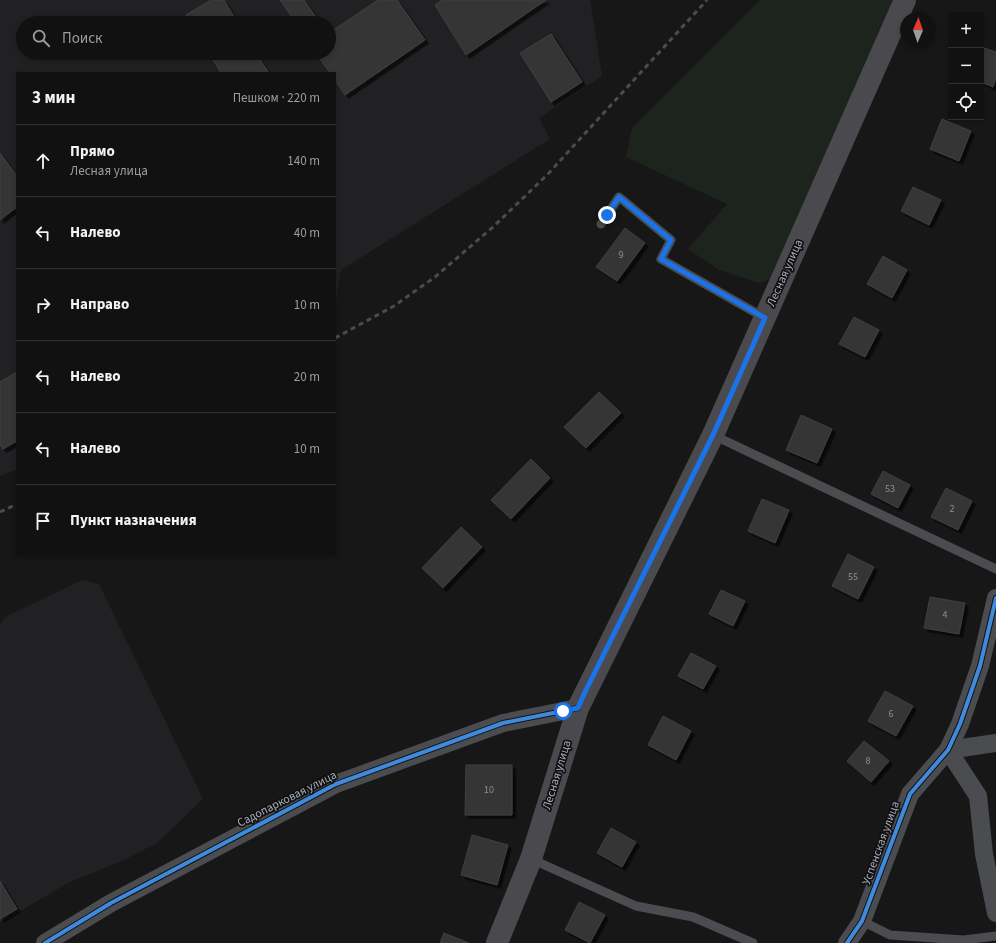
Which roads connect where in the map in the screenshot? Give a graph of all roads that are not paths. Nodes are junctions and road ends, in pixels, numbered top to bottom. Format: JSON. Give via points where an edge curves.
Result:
{"nodes":[{"id":1,"x":905,"y":0,"type":"edge"},
{"id":2,"x":600,"y":224,"type":"dead end"},
{"id":3,"x":765,"y":318,"type":"junction"},
{"id":4,"x":713,"y":435,"type":"junction"},
{"id":5,"x":996,"y":569,"type":"edge"},
{"id":6,"x":996,"y":598,"type":"edge"},
{"id":7,"x":578,"y":708,"type":"junction"},
{"id":8,"x":996,"y":743,"type":"edge"},
{"id":9,"x":948,"y":750,"type":"junction"},
{"id":10,"x":531,"y":859,"type":"junction"},
{"id":11,"x":996,"y":913,"type":"edge"},
{"id":12,"x":862,"y":921,"type":"junction"},
{"id":13,"x":996,"y":936,"type":"edge"},
{"id":14,"x":45,"y":943,"type":"edge"},
{"id":15,"x":497,"y":943,"type":"edge"},
{"id":16,"x":753,"y":943,"type":"edge"},
{"id":17,"x":848,"y":943,"type":"edge"}],
"edges":[{"from":1,"to":3,"type":"main road","name":"Лесная улица"},
{"from":2,"to":3,"type":"lane","via":[[619,197],[671,240],[661,259]]},
{"from":3,"to":4,"type":"main road","name":"Лесная улица"},
{"from":4,"to":5,"type":"lane"},
{"from":4,"to":7,"type":"main road","name":"Лесная улица"},
{"from":6,"to":9,"type":"street","name":"Успенская улица","via":[[980,666]]},
{"from":7,"to":10,"type":"main road","name":"Лесная улица"},
{"from":7,"to":14,"type":"street","name":"Садопарковая улица","via":[[502,723],[336,784],[111,903]]},
{"from":8,"to":9,"type":"street"},
{"from":9,"to":11,"type":"street","via":[[978,796],[984,854]]},
{"from":9,"to":12,"type":"street","name":"Успенская улица","via":[[910,794]]},
{"from":10,"to":15,"type":"main road","name":"Лесная улица"},
{"from":10,"to":16,"type":"lane","via":[[636,906],[693,916]]},
{"from":12,"to":13,"type":"lane","via":[[890,935],[964,940]]},
{"from":12,"to":17,"type":"street","name":"Успенская улица"}]}
